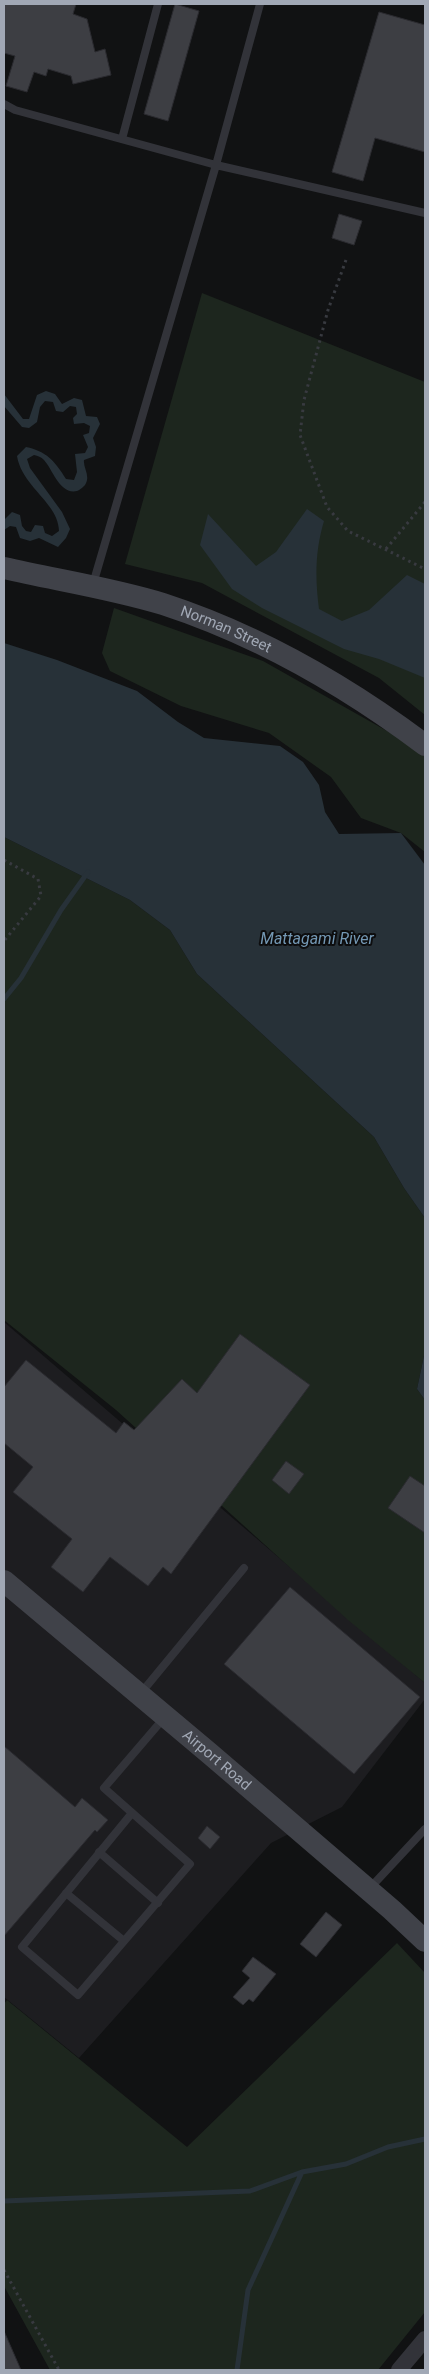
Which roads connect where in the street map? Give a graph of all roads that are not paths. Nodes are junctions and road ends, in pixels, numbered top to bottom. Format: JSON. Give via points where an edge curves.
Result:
{"nodes":[{"id":1,"x":158,"y":4,"type":"edge"},
{"id":2,"x":260,"y":4,"type":"edge"},
{"id":3,"x":4,"y":104,"type":"edge"},
{"id":4,"x":122,"y":139,"type":"junction"},
{"id":5,"x":216,"y":165,"type":"junction"},
{"id":6,"x":425,"y":213,"type":"edge"},
{"id":7,"x":4,"y":568,"type":"edge"},
{"id":8,"x":92,"y":587,"type":"junction"},
{"id":9,"x":425,"y":745,"type":"edge"},
{"id":10,"x":244,"y":1568,"type":"dead end"},
{"id":11,"x":4,"y":1581,"type":"edge"},
{"id":12,"x":140,"y":1695,"type":"junction"},
{"id":13,"x":165,"y":1716,"type":"junction"},
{"id":14,"x":132,"y":1813,"type":"junction"},
{"id":15,"x":425,"y":1829,"type":"edge"},
{"id":16,"x":99,"y":1852,"type":"junction"},
{"id":17,"x":369,"y":1890,"type":"junction"},
{"id":18,"x":66,"y":1893,"type":"junction"},
{"id":19,"x":158,"y":1903,"type":"junction"},
{"id":20,"x":124,"y":1941,"type":"junction"},
{"id":21,"x":425,"y":1941,"type":"edge"},
{"id":22,"x":425,"y":2339,"type":"edge"},
{"id":23,"x":399,"y":2370,"type":"edge"}],
"edges":[{"from":1,"to":4,"type":"lane"},
{"from":2,"to":5,"type":"lane"},
{"from":3,"to":4,"type":"lane","via":[[15,110]]},
{"from":4,"to":5,"type":"lane"},
{"from":5,"to":6,"type":"lane"},
{"from":5,"to":8,"type":"lane"},
{"from":7,"to":8,"type":"main road","name":"Norman Street"},
{"from":8,"to":9,"type":"main road","name":"Norman Street","via":[[161,604],[237,630],[340,686]]},
{"from":10,"to":12,"type":"lane"},
{"from":11,"to":12,"type":"main road","name":"Airport Road"},
{"from":12,"to":13,"type":"main road","name":"Airport Road"},
{"from":13,"to":14,"type":"lane","via":[[104,1788]]},
{"from":13,"to":17,"type":"main road","name":"Airport Road"},
{"from":14,"to":16,"type":"lane"},
{"from":14,"to":19,"type":"lane","via":[[190,1864]]},
{"from":15,"to":17,"type":"lane"},
{"from":16,"to":18,"type":"lane"},
{"from":16,"to":19,"type":"lane"},
{"from":17,"to":21,"type":"main road","name":"Airport Road"},
{"from":18,"to":20,"type":"lane"},
{"from":18,"to":20,"type":"lane","via":[[22,1947],[78,1995]]},
{"from":19,"to":20,"type":"lane"},
{"from":22,"to":23,"type":"street"}]}
